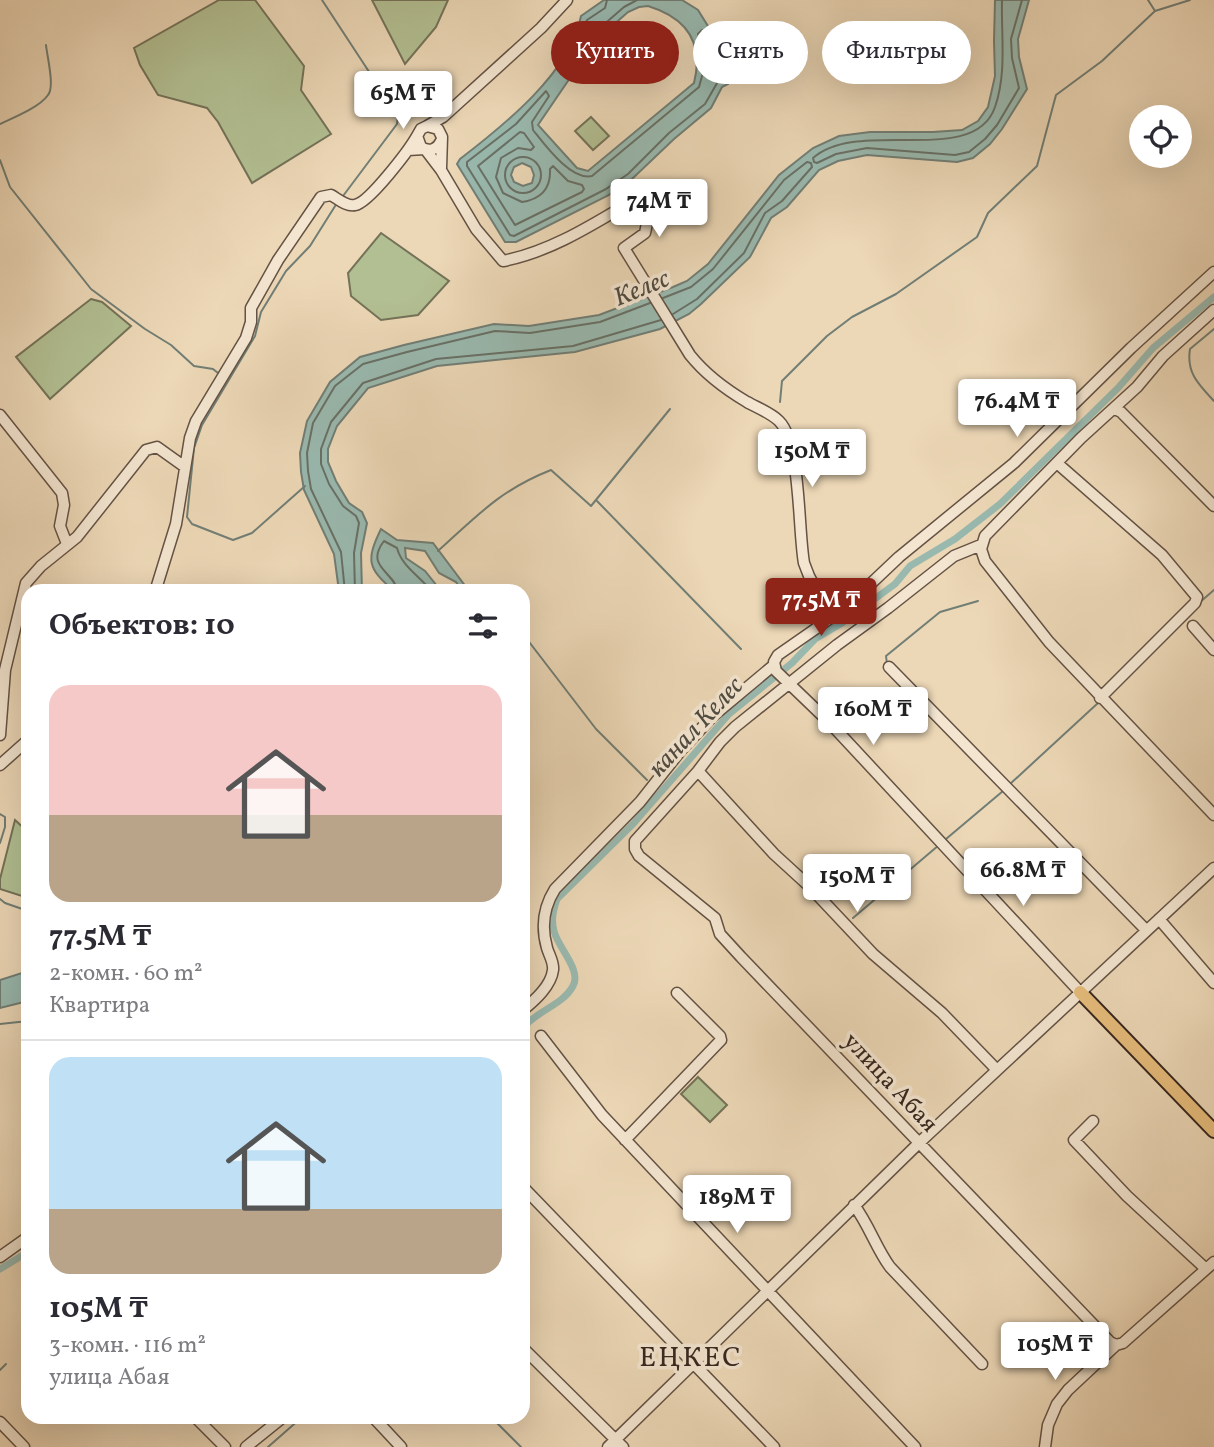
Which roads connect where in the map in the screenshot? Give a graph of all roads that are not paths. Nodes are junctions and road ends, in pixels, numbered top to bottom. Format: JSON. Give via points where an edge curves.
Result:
{"nodes":[{"id":1,"x":567,"y":0,"type":"edge"},
{"id":2,"x":443,"y":117,"type":"junction"},
{"id":3,"x":428,"y":126,"type":"junction"},
{"id":4,"x":417,"y":136,"type":"junction"},
{"id":5,"x":442,"y":139,"type":"junction"},
{"id":6,"x":425,"y":149,"type":"junction"},
{"id":7,"x":408,"y":150,"type":"junction"},
{"id":8,"x":441,"y":170,"type":"junction"},
{"id":9,"x":1214,"y":272,"type":"edge"},
{"id":10,"x":1214,"y":310,"type":"edge"},
{"id":11,"x":1115,"y":409,"type":"junction"},
{"id":12,"x":0,"y":415,"type":"edge"},
{"id":13,"x":1058,"y":464,"type":"junction"},
{"id":14,"x":185,"y":467,"type":"junction"},
{"id":15,"x":1214,"y":506,"type":"edge"},
{"id":16,"x":67,"y":544,"type":"junction"},
{"id":17,"x":981,"y":545,"type":"junction"},
{"id":18,"x":26,"y":584,"type":"edge"},
{"id":19,"x":157,"y":584,"type":"edge"},
{"id":20,"x":21,"y":604,"type":"edge"},
{"id":21,"x":826,"y":621,"type":"junction"},
{"id":22,"x":1193,"y":626,"type":"dead end"},
{"id":23,"x":1214,"y":650,"type":"edge"},
{"id":24,"x":889,"y":667,"type":"dead end"},
{"id":25,"x":775,"y":668,"type":"junction"},
{"id":26,"x":786,"y":682,"type":"junction"},
{"id":27,"x":1102,"y":700,"type":"junction"},
{"id":28,"x":0,"y":735,"type":"edge"},
{"id":29,"x":21,"y":746,"type":"edge"},
{"id":30,"x":0,"y":765,"type":"edge"},
{"id":31,"x":698,"y":771,"type":"junction"},
{"id":32,"x":1214,"y":816,"type":"edge"},
{"id":33,"x":1214,"y":868,"type":"edge"},
{"id":34,"x":1159,"y":919,"type":"junction"},
{"id":35,"x":1146,"y":930,"type":"junction"},
{"id":36,"x":1214,"y":983,"type":"edge"},
{"id":37,"x":1080,"y":992,"type":"junction"},
{"id":38,"x":677,"y":993,"type":"dead end"},
{"id":39,"x":530,"y":1003,"type":"edge"},
{"id":40,"x":541,"y":1036,"type":"dead end"},
{"id":41,"x":997,"y":1070,"type":"junction"},
{"id":42,"x":1093,"y":1121,"type":"dead end"},
{"id":43,"x":1214,"y":1131,"type":"edge"},
{"id":44,"x":625,"y":1140,"type":"junction"},
{"id":45,"x":920,"y":1142,"type":"junction"},
{"id":46,"x":530,"y":1194,"type":"edge"},
{"id":47,"x":854,"y":1205,"type":"junction"},
{"id":48,"x":21,"y":1242,"type":"edge"},
{"id":49,"x":0,"y":1257,"type":"edge"},
{"id":50,"x":1210,"y":1266,"type":"edge"},
{"id":51,"x":768,"y":1289,"type":"junction"},
{"id":52,"x":1116,"y":1345,"type":"junction"},
{"id":53,"x":530,"y":1355,"type":"edge"},
{"id":54,"x":693,"y":1363,"type":"junction"},
{"id":55,"x":982,"y":1364,"type":"dead end"},
{"id":56,"x":0,"y":1422,"type":"edge"},
{"id":57,"x":202,"y":1424,"type":"edge"},
{"id":58,"x":275,"y":1424,"type":"edge"},
{"id":59,"x":380,"y":1424,"type":"edge"},
{"id":60,"x":616,"y":1445,"type":"edge"},
{"id":61,"x":24,"y":1447,"type":"edge"},
{"id":62,"x":225,"y":1447,"type":"edge"},
{"id":63,"x":246,"y":1447,"type":"edge"},
{"id":64,"x":401,"y":1447,"type":"edge"},
{"id":65,"x":774,"y":1447,"type":"edge"},
{"id":66,"x":915,"y":1447,"type":"edge"},
{"id":67,"x":1045,"y":1447,"type":"edge"}],
"edges":[{"from":1,"to":2,"type":"street"},
{"from":2,"to":3,"type":"street"},
{"from":2,"to":5,"type":"street"},
{"from":3,"to":4,"type":"street"},
{"from":3,"to":5,"type":"street","via":[[439,130]]},
{"from":4,"to":6,"type":"street"},
{"from":4,"to":7,"type":"street"},
{"from":5,"to":6,"type":"street","via":[[433,150]]},
{"from":5,"to":8,"type":"street"},
{"from":6,"to":7,"type":"street"},
{"from":6,"to":8,"type":"street"},
{"from":7,"to":14,"type":"street","via":[[366,200],[347,205],[331,195],[321,197],[251,309],[246,338],[196,421]]},
{"from":8,"to":21,"type":"street","via":[[503,261],[531,254],[646,194],[651,204],[645,233],[624,248],[704,372],[775,418],[786,432],[796,478],[804,563],[828,609]]},
{"from":9,"to":21,"type":"street","via":[[1005,471]]},
{"from":10,"to":11,"type":"street","via":[[1163,356]]},
{"from":11,"to":13,"type":"street"},
{"from":11,"to":15,"type":"street"},
{"from":12,"to":16,"type":"street","via":[[62,493],[60,526]]},
{"from":13,"to":17,"type":"street"},
{"from":13,"to":27,"type":"street","via":[[1161,555],[1198,597]]},
{"from":14,"to":16,"type":"street","via":[[157,447],[146,450]]},
{"from":14,"to":19,"type":"street","via":[[176,524]]},
{"from":16,"to":18,"type":"street"},
{"from":17,"to":26,"type":"street","via":[[945,562]]},
{"from":17,"to":27,"type":"street","via":[[983,559],[1013,600]]},
{"from":20,"to":28,"type":"street","via":[[5,670]]},
{"from":21,"to":25,"type":"street","via":[[782,650]]},
{"from":22,"to":23,"type":"street"},
{"from":24,"to":35,"type":"street"},
{"from":25,"to":26,"type":"street"},
{"from":25,"to":39,"type":"street","via":[[713,716],[640,802],[555,889],[543,923],[552,974]]},
{"from":26,"to":31,"type":"street","via":[[727,734]]},
{"from":26,"to":37,"type":"street","via":[[829,722]]},
{"from":27,"to":32,"type":"street"},
{"from":29,"to":30,"type":"street"},
{"from":31,"to":41,"type":"street","via":[[873,954],[942,1013]]},
{"from":31,"to":45,"type":"street","name":"улица Абая","via":[[635,841],[635,851],[715,918],[718,930],[734,949]]},
{"from":33,"to":34,"type":"street"},
{"from":34,"to":35,"type":"street"},
{"from":34,"to":36,"type":"street"},
{"from":35,"to":37,"type":"street"},
{"from":37,"to":41,"type":"street"},
{"from":37,"to":43,"type":"main road"},
{"from":38,"to":44,"type":"street","via":[[721,1040]]},
{"from":40,"to":44,"type":"street"},
{"from":41,"to":45,"type":"street"},
{"from":42,"to":50,"type":"street","via":[[1074,1140],[1127,1196]]},
{"from":44,"to":51,"type":"street"},
{"from":45,"to":47,"type":"street"},
{"from":45,"to":52,"type":"street","name":"улица Абая"},
{"from":46,"to":54,"type":"street"},
{"from":47,"to":51,"type":"street"},
{"from":47,"to":55,"type":"street","via":[[890,1267]]},
{"from":48,"to":49,"type":"street"},
{"from":50,"to":52,"type":"street","via":[[1124,1343]]},
{"from":51,"to":54,"type":"street"},
{"from":51,"to":66,"type":"street"},
{"from":52,"to":67,"type":"street","via":[[1057,1404]]},
{"from":53,"to":60,"type":"street"},
{"from":54,"to":60,"type":"street"},
{"from":54,"to":65,"type":"street"},
{"from":56,"to":61,"type":"street"},
{"from":57,"to":62,"type":"street"},
{"from":58,"to":63,"type":"street"},
{"from":59,"to":64,"type":"street"}]}
